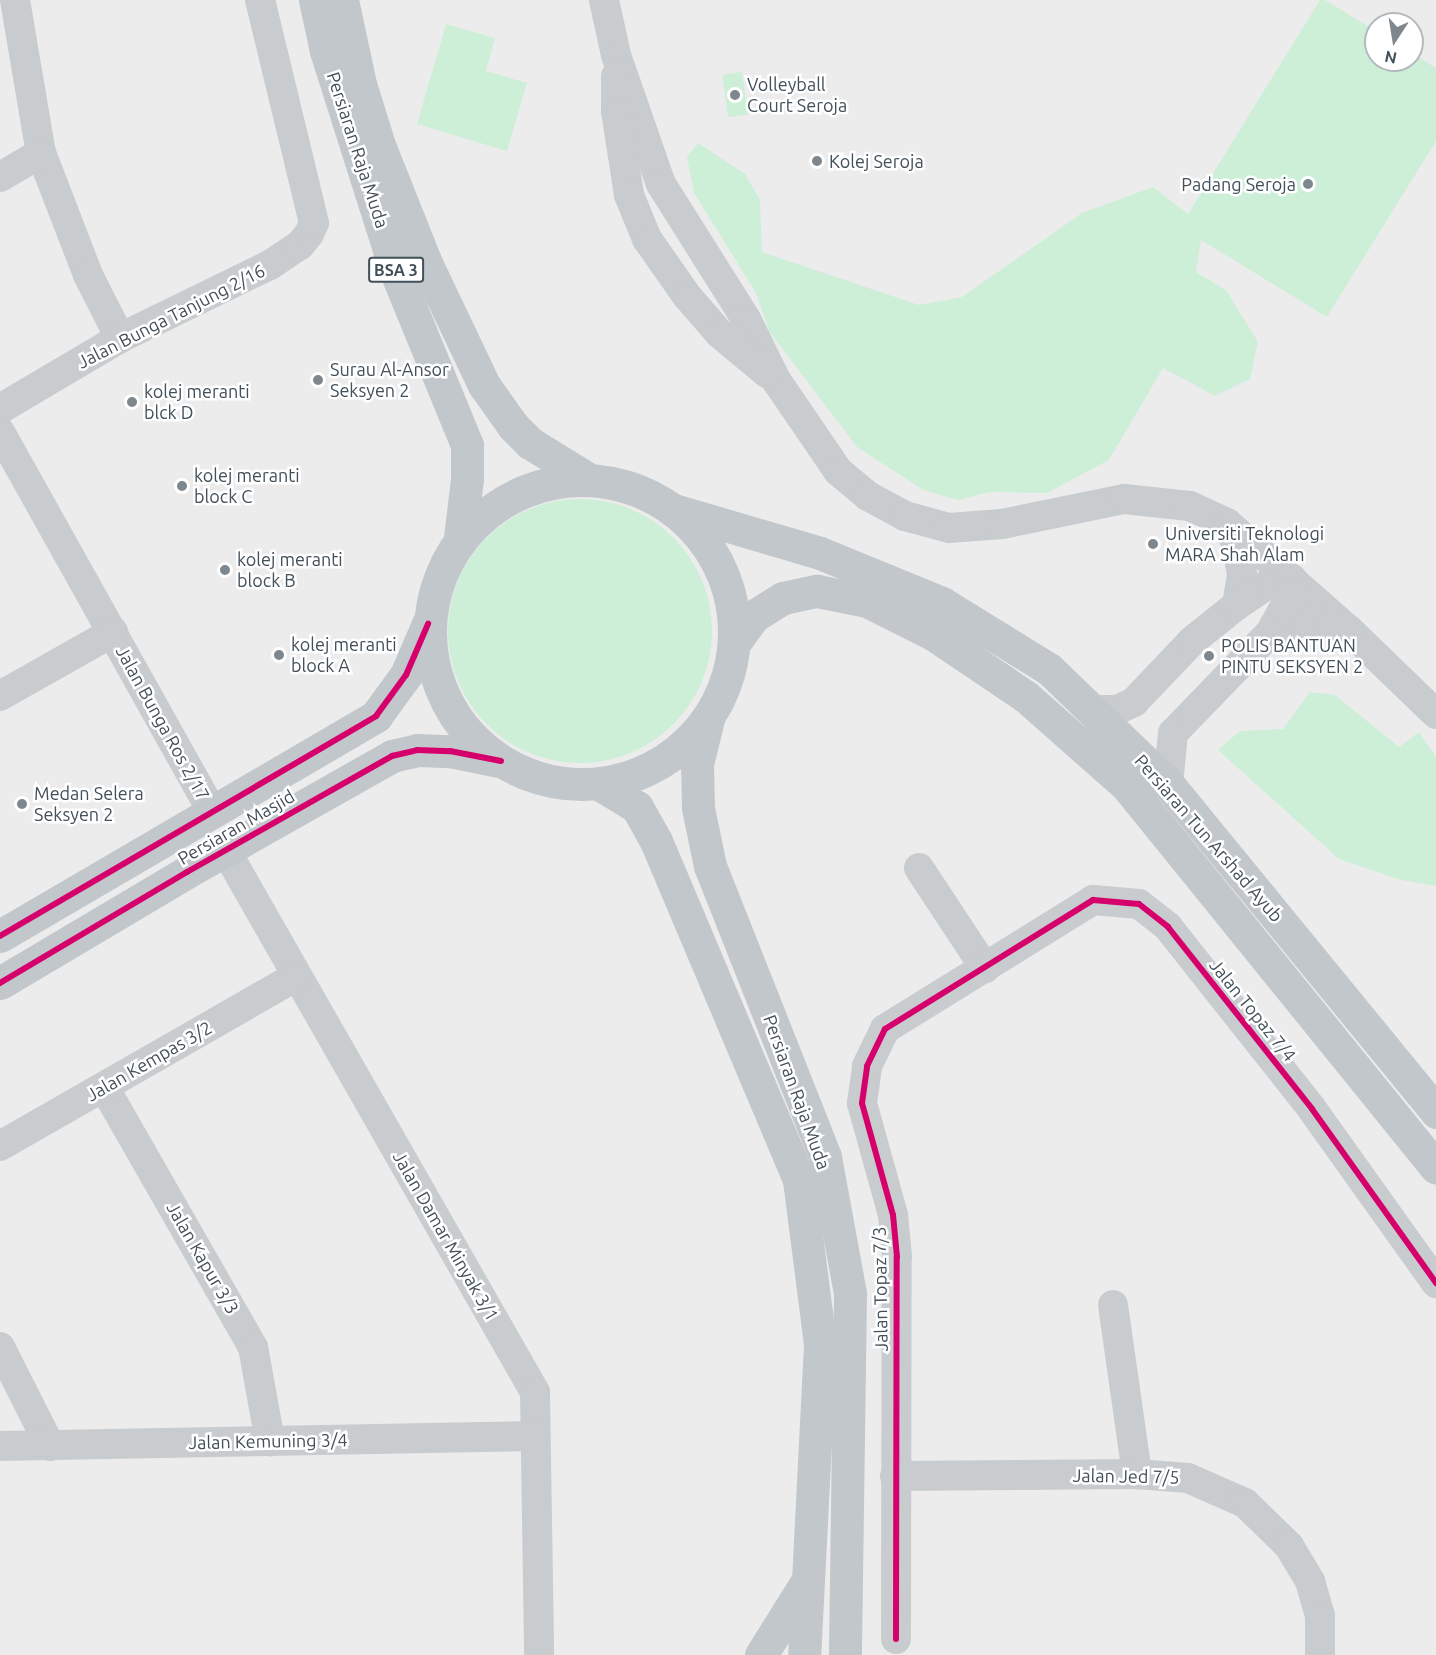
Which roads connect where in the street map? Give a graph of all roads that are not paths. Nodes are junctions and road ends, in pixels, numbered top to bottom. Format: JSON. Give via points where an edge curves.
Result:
{"nodes":[{"id":1,"x":15,"y":0,"type":"edge"},
{"id":2,"x":260,"y":0,"type":"edge"},
{"id":3,"x":315,"y":0,"type":"edge"},
{"id":4,"x":342,"y":0,"type":"edge"},
{"id":5,"x":604,"y":0,"type":"edge"},
{"id":6,"x":616,"y":56,"type":"junction"},
{"id":7,"x":41,"y":153,"type":"junction"},
{"id":8,"x":0,"y":177,"type":"edge"},
{"id":9,"x":120,"y":338,"type":"junction"},
{"id":10,"x":776,"y":380,"type":"junction"},
{"id":11,"x":0,"y":409,"type":"edge"},
{"id":12,"x":5,"y":451,"type":"edge"},
{"id":13,"x":590,"y":480,"type":"junction"},
{"id":14,"x":674,"y":510,"type":"junction"},
{"id":15,"x":1227,"y":523,"type":"junction"},
{"id":16,"x":460,"y":538,"type":"junction"},
{"id":17,"x":1292,"y":579,"type":"junction"},
{"id":18,"x":1237,"y":604,"type":"junction"},
{"id":19,"x":428,"y":624,"type":"junction"},
{"id":20,"x":1349,"y":630,"type":"junction"},
{"id":21,"x":113,"y":632,"type":"junction"},
{"id":22,"x":1270,"y":633,"type":"junction"},
{"id":23,"x":735,"y":642,"type":"junction"},
{"id":24,"x":0,"y":696,"type":"edge"},
{"id":25,"x":1093,"y":710,"type":"junction"},
{"id":26,"x":1436,"y":714,"type":"edge"},
{"id":27,"x":708,"y":719,"type":"junction"},
{"id":28,"x":501,"y":761,"type":"junction"},
{"id":29,"x":599,"y":784,"type":"junction"},
{"id":30,"x":1168,"y":784,"type":"junction"},
{"id":31,"x":213,"y":813,"type":"junction"},
{"id":32,"x":226,"y":851,"type":"junction"},
{"id":33,"x":919,"y":868,"type":"dead end"},
{"id":34,"x":0,"y":936,"type":"edge"},
{"id":35,"x":985,"y":968,"type":"junction"},
{"id":36,"x":297,"y":976,"type":"junction"},
{"id":37,"x":0,"y":983,"type":"edge"},
{"id":38,"x":104,"y":1087,"type":"junction"},
{"id":39,"x":1436,"y":1112,"type":"edge"},
{"id":40,"x":0,"y":1146,"type":"edge"},
{"id":41,"x":1436,"y":1168,"type":"edge"},
{"id":42,"x":1436,"y":1283,"type":"edge"},
{"id":43,"x":1113,"y":1305,"type":"dead end"},
{"id":44,"x":0,"y":1347,"type":"edge"},
{"id":45,"x":536,"y":1436,"type":"junction"},
{"id":46,"x":270,"y":1441,"type":"junction"},
{"id":47,"x":0,"y":1446,"type":"edge"},
{"id":48,"x":50,"y":1446,"type":"junction"},
{"id":49,"x":1137,"y":1474,"type":"junction"},
{"id":50,"x":895,"y":1476,"type":"junction"},
{"id":51,"x":808,"y":1580,"type":"junction"},
{"id":52,"x":896,"y":1639,"type":"dead end"},
{"id":53,"x":539,"y":1655,"type":"edge"},
{"id":54,"x":761,"y":1655,"type":"edge"},
{"id":55,"x":804,"y":1655,"type":"edge"},
{"id":56,"x":845,"y":1655,"type":"edge"},
{"id":57,"x":1320,"y":1655,"type":"edge"}],
"edges":[{"from":1,"to":7,"type":"street"},
{"from":2,"to":9,"type":"street","name":"Jalan Bunga Tanjung 2/16","via":[[314,223],[300,246],[270,266]]},
{"from":3,"to":16,"type":"main road","name":"Persiaran Raja Muda","number":"BSA 3","via":[[326,51],[396,272],[467,444]]},
{"from":4,"to":13,"type":"main road","name":"Persiaran Raja Muda","number":"BSA 3","via":[[360,84],[380,145],[426,263],[484,385],[530,443]]},
{"from":5,"to":6,"type":"street"},
{"from":6,"to":10,"type":"street","via":[[661,184],[746,319]]},
{"from":6,"to":10,"type":"street","via":[[616,111],[629,195],[647,239],[687,296],[720,334]]},
{"from":7,"to":8,"type":"street"},
{"from":7,"to":9,"type":"street","via":[[88,275]]},
{"from":9,"to":11,"type":"street","name":"Jalan Bunga Tanjung 2/16"},
{"from":10,"to":15,"type":"street","via":[[838,471],[868,496],[905,516],[959,528],[1002,524],[1124,499],[1190,506]]},
{"from":12,"to":21,"type":"street","name":"Jalan Bunga Ros 2/17"},
{"from":13,"to":14,"type":"main road","via":[[634,489]]},
{"from":13,"to":16,"type":"main road","via":[[542,484],[498,504]]},
{"from":14,"to":23,"type":"main road","via":[[709,547],[730,592]]},
{"from":14,"to":25,"type":"main road","name":"Persiaran Tun Arshad Ayub","via":[[820,553],[942,603],[1049,669]]},
{"from":15,"to":17,"type":"street"},
{"from":15,"to":18,"type":"street","via":[[1242,574]]},
{"from":16,"to":19,"type":"main road","via":[[436,584]]},
{"from":17,"to":18,"type":"street","via":[[1271,582]]},
{"from":17,"to":20,"type":"street"},
{"from":17,"to":22,"type":"street","via":[[1291,595]]},
{"from":18,"to":25,"type":"street","via":[[1192,641],[1134,702],[1117,710]]},
{"from":19,"to":28,"type":"main road","via":[[437,684],[462,728]]},
{"from":19,"to":31,"type":"main road","name":"Persiaran Masjid","via":[[406,675],[376,717]]},
{"from":20,"to":22,"type":"street","via":[[1309,622]]},
{"from":20,"to":26,"type":"street"},
{"from":21,"to":24,"type":"street"},
{"from":21,"to":31,"type":"street","name":"Jalan Bunga Ros 2/17"},
{"from":22,"to":30,"type":"street","via":[[1173,733]]},
{"from":23,"to":27,"type":"main road","via":[[727,683]]},
{"from":23,"to":41,"type":"main road","name":"Persiaran Tun Arshad Ayub","via":[[754,616],[783,598],[817,591],[867,601],[933,634],[1025,696],[1127,786]]},
{"from":25,"to":30,"type":"main road","name":"Persiaran Tun Arshad Ayub"},
{"from":27,"to":29,"type":"main road","via":[[678,751],[640,773]]},
{"from":27,"to":56,"type":"main road","name":"Persiaran Raja Muda","via":[[697,775],[698,808],[710,866],[825,1157],[850,1293]]},
{"from":28,"to":29,"type":"main road","via":[[548,781]]},
{"from":28,"to":32,"type":"main road","name":"Persiaran Masjid","via":[[450,751],[417,750],[392,756]]},
{"from":29,"to":51,"type":"main road","name":"Persiaran Raja Muda","via":[[636,807],[656,841],[799,1180],[820,1344]]},
{"from":30,"to":39,"type":"main road","name":"Persiaran Tun Arshad Ayub"},
{"from":31,"to":34,"type":"main road","name":"Persiaran Masjid"},
{"from":32,"to":36,"type":"street","name":"Jalan Damar Minyak 3/1"},
{"from":32,"to":37,"type":"main road","name":"Persiaran Masjid"},
{"from":33,"to":35,"type":"street"},
{"from":35,"to":42,"type":"street","name":"Jalan Topaz 7/4","via":[[1093,900],[1139,904],[1168,927],[1312,1109]]},
{"from":35,"to":50,"type":"street","name":"Jalan Topaz 7/3","via":[[885,1029],[867,1066],[862,1103],[894,1215],[897,1257]]},
{"from":36,"to":38,"type":"street","name":"Jalan Kempas 3/2"},
{"from":36,"to":45,"type":"street","name":"Jalan Damar Minyak 3/1","via":[[535,1392]]},
{"from":38,"to":40,"type":"street","name":"Jalan Kempas 3/2"},
{"from":38,"to":46,"type":"street","name":"Jalan Kapur 3/3","via":[[254,1347]]},
{"from":43,"to":49,"type":"street"},
{"from":44,"to":48,"type":"street"},
{"from":45,"to":46,"type":"street","name":"Jalan Kemuning 3/4"},
{"from":45,"to":53,"type":"street","name":"Jalan Damar Minyak 3/1"},
{"from":46,"to":48,"type":"street","name":"Jalan Kemuning 3/4"},
{"from":47,"to":48,"type":"street","name":"Jalan Kemuning 3/4"},
{"from":49,"to":50,"type":"street","name":"Jalan Jed 7/5"},
{"from":49,"to":57,"type":"street","name":"Jalan Jed 7/5","via":[[1188,1478],[1245,1503],[1288,1546],[1310,1581],[1320,1615]]},
{"from":50,"to":52,"type":"street","name":"Jalan Topaz 7/3"},
{"from":51,"to":54,"type":"main road"},
{"from":51,"to":55,"type":"main road","name":"Persiaran Raja Muda"}]}
